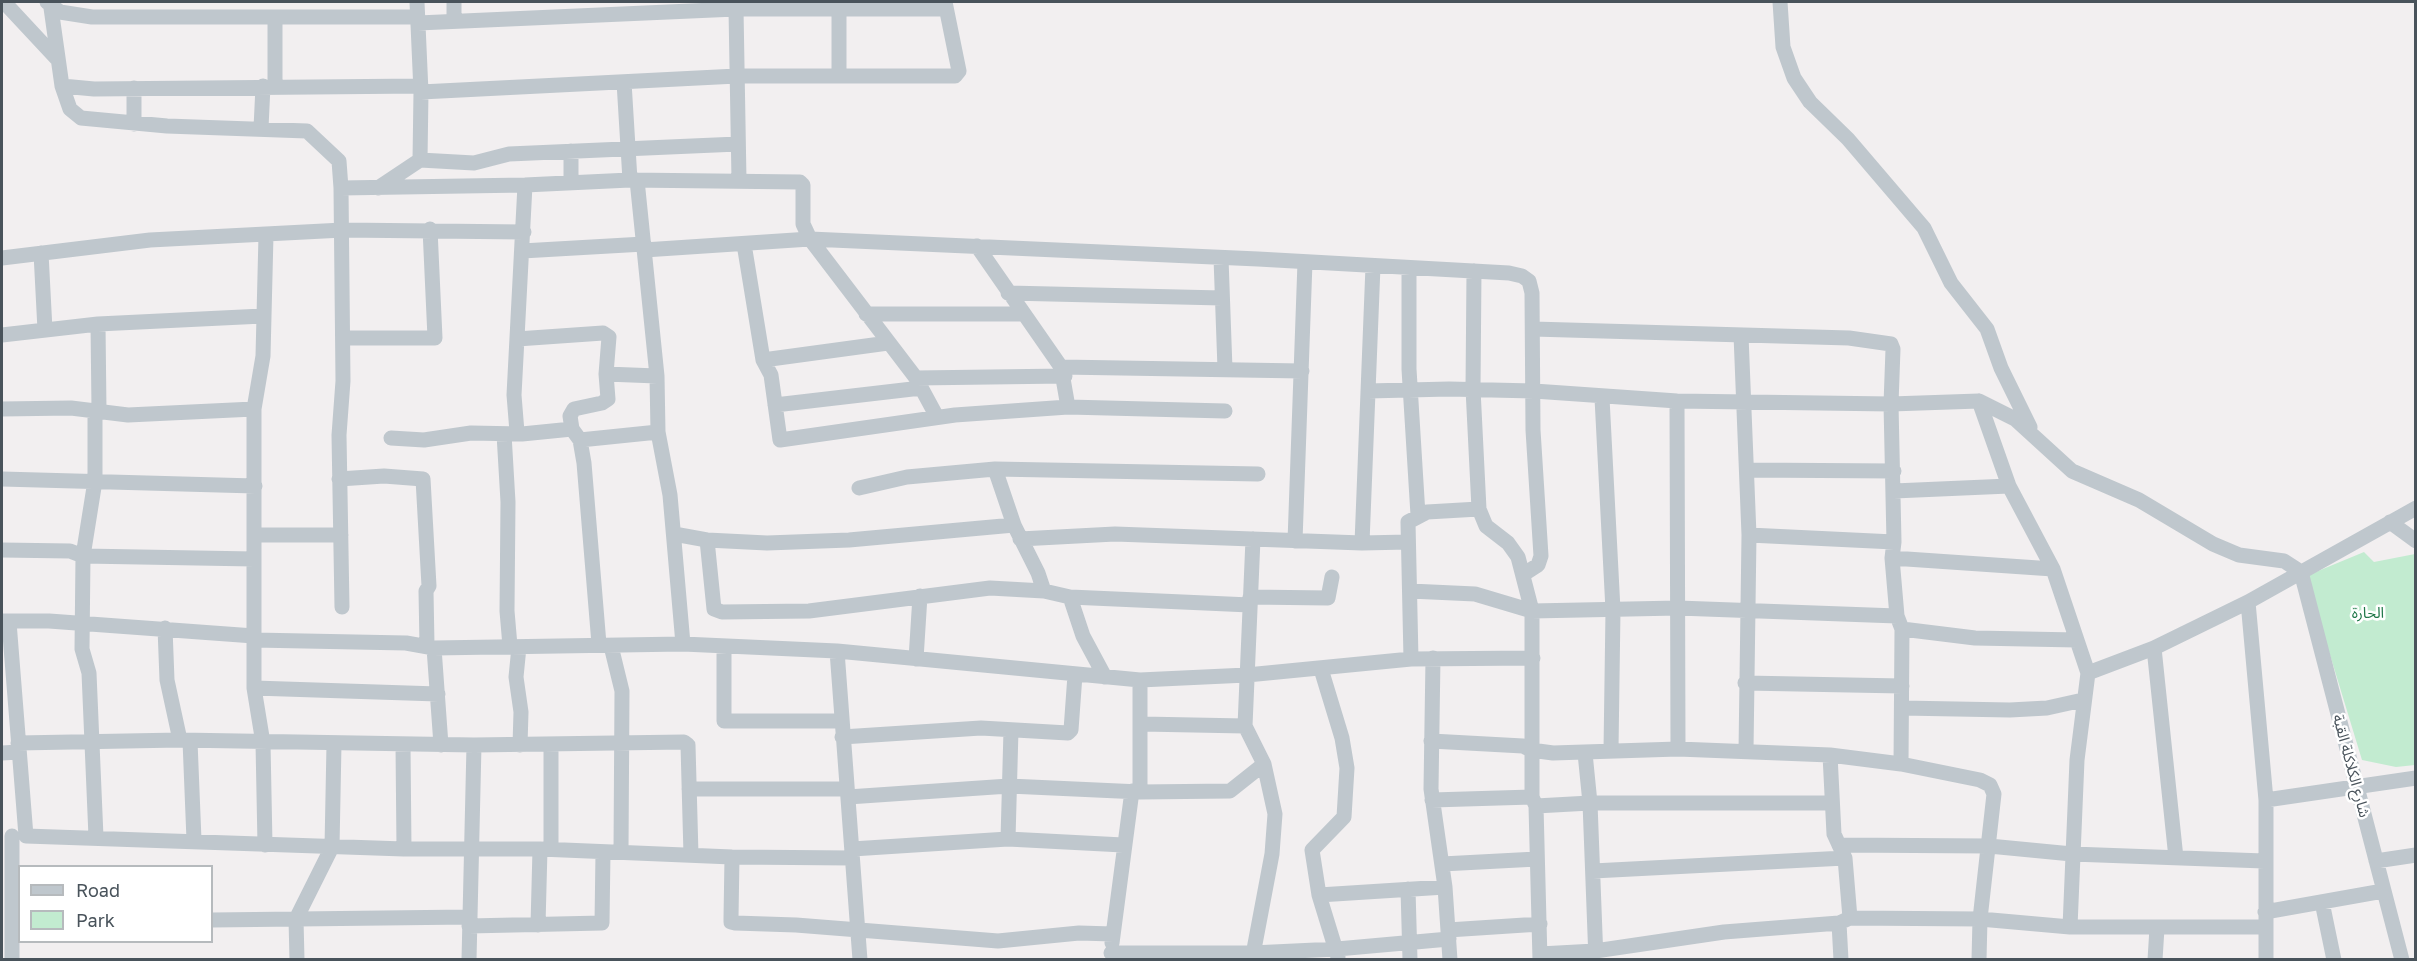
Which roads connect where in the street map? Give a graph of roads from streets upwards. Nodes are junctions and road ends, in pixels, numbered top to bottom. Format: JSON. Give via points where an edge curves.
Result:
{"nodes":[{"id":1,"x":4,"y":2,"type":"edge"},
{"id":2,"x":417,"y":2,"type":"edge"},
{"id":3,"x":454,"y":2,"type":"edge"},
{"id":4,"x":1780,"y":2,"type":"edge"},
{"id":5,"x":49,"y":4,"type":"edge"},
{"id":6,"x":784,"y":5,"type":"edge"},
{"id":7,"x":945,"y":5,"type":"edge"},
{"id":8,"x":584,"y":8,"type":"edge"},
{"id":9,"x":167,"y":9,"type":"edge"},
{"id":10,"x":736,"y":9,"type":"junction"},
{"id":11,"x":839,"y":10,"type":"junction"},
{"id":12,"x":275,"y":18,"type":"junction"},
{"id":13,"x":418,"y":20,"type":"junction"},
{"id":14,"x":454,"y":21,"type":"junction"},
{"id":15,"x":58,"y":60,"type":"junction"},
{"id":16,"x":737,"y":76,"type":"junction"},
{"id":17,"x":839,"y":76,"type":"junction"},
{"id":18,"x":624,"y":82,"type":"junction"},
{"id":19,"x":269,"y":85,"type":"junction"},
{"id":20,"x":62,"y":86,"type":"junction"},
{"id":21,"x":134,"y":88,"type":"junction"},
{"id":22,"x":421,"y":89,"type":"junction"},
{"id":23,"x":134,"y":124,"type":"junction"},
{"id":24,"x":261,"y":128,"type":"junction"},
{"id":25,"x":738,"y":144,"type":"junction"},
{"id":26,"x":628,"y":148,"type":"junction"},
{"id":27,"x":571,"y":151,"type":"junction"},
{"id":28,"x":420,"y":160,"type":"junction"},
{"id":29,"x":633,"y":180,"type":"junction"},
{"id":30,"x":739,"y":180,"type":"junction"},
{"id":31,"x":571,"y":183,"type":"junction"},
{"id":32,"x":525,"y":185,"type":"junction"},
{"id":33,"x":341,"y":188,"type":"junction"},
{"id":34,"x":378,"y":188,"type":"junction"},
{"id":35,"x":430,"y":229,"type":"junction"},
{"id":36,"x":343,"y":230,"type":"junction"},
{"id":37,"x":524,"y":232,"type":"junction"},
{"id":38,"x":266,"y":235,"type":"junction"},
{"id":39,"x":810,"y":239,"type":"junction"},
{"id":40,"x":744,"y":244,"type":"junction"},
{"id":41,"x":977,"y":246,"type":"junction"},
{"id":42,"x":644,"y":247,"type":"junction"},
{"id":43,"x":522,"y":251,"type":"junction"},
{"id":44,"x":41,"y":253,"type":"junction"},
{"id":45,"x":2,"y":258,"type":"edge"},
{"id":46,"x":1221,"y":258,"type":"junction"},
{"id":47,"x":1305,"y":262,"type":"junction"},
{"id":48,"x":1373,"y":267,"type":"junction"},
{"id":49,"x":1409,"y":268,"type":"junction"},
{"id":50,"x":1474,"y":271,"type":"junction"},
{"id":51,"x":1008,"y":293,"type":"junction"},
{"id":52,"x":1222,"y":298,"type":"junction"},
{"id":53,"x":866,"y":314,"type":"junction"},
{"id":54,"x":1023,"y":314,"type":"junction"},
{"id":55,"x":263,"y":316,"type":"junction"},
{"id":56,"x":98,"y":324,"type":"junction"},
{"id":57,"x":1533,"y":329,"type":"junction"},
{"id":58,"x":45,"y":330,"type":"junction"},
{"id":59,"x":2,"y":335,"type":"edge"},
{"id":60,"x":1741,"y":335,"type":"junction"},
{"id":61,"x":343,"y":338,"type":"junction"},
{"id":62,"x":517,"y":339,"type":"junction"},
{"id":63,"x":888,"y":343,"type":"junction"},
{"id":64,"x":763,"y":360,"type":"junction"},
{"id":65,"x":1225,"y":369,"type":"junction"},
{"id":66,"x":1063,"y":371,"type":"junction"},
{"id":67,"x":1302,"y":371,"type":"junction"},
{"id":68,"x":606,"y":374,"type":"junction"},
{"id":69,"x":657,"y":376,"type":"junction"},
{"id":70,"x":919,"y":383,"type":"junction"},
{"id":71,"x":1473,"y":389,"type":"junction"},
{"id":72,"x":1410,"y":390,"type":"junction"},
{"id":73,"x":1368,"y":391,"type":"junction"},
{"id":74,"x":1534,"y":391,"type":"junction"},
{"id":75,"x":1602,"y":398,"type":"junction"},
{"id":76,"x":1677,"y":401,"type":"junction"},
{"id":77,"x":1979,"y":401,"type":"junction"},
{"id":78,"x":1744,"y":402,"type":"junction"},
{"id":79,"x":1891,"y":404,"type":"junction"},
{"id":80,"x":775,"y":405,"type":"junction"},
{"id":81,"x":1068,"y":407,"type":"junction"},
{"id":82,"x":2,"y":409,"type":"edge"},
{"id":83,"x":254,"y":409,"type":"junction"},
{"id":84,"x":97,"y":410,"type":"junction"},
{"id":85,"x":1225,"y":411,"type":"dead end"},
{"id":86,"x":937,"y":417,"type":"junction"},
{"id":87,"x":658,"y":432,"type":"junction"},
{"id":88,"x":510,"y":433,"type":"junction"},
{"id":89,"x":576,"y":434,"type":"junction"},
{"id":90,"x":2035,"y":435,"type":"junction"},
{"id":91,"x":391,"y":438,"type":"dead end"},
{"id":92,"x":995,"y":469,"type":"junction"},
{"id":93,"x":1747,"y":470,"type":"junction"},
{"id":94,"x":1894,"y":471,"type":"junction"},
{"id":95,"x":1258,"y":474,"type":"dead end"},
{"id":96,"x":2,"y":479,"type":"edge"},
{"id":97,"x":339,"y":479,"type":"junction"},
{"id":98,"x":95,"y":481,"type":"junction"},
{"id":99,"x":255,"y":486,"type":"junction"},
{"id":100,"x":2009,"y":486,"type":"junction"},
{"id":101,"x":859,"y":488,"type":"dead end"},
{"id":102,"x":1894,"y":491,"type":"junction"},
{"id":103,"x":2415,"y":508,"type":"edge"},
{"id":104,"x":1479,"y":509,"type":"junction"},
{"id":105,"x":1418,"y":515,"type":"junction"},
{"id":106,"x":2390,"y":522,"type":"junction"},
{"id":107,"x":1017,"y":532,"type":"junction"},
{"id":108,"x":674,"y":534,"type":"junction"},
{"id":109,"x":255,"y":535,"type":"junction"},
{"id":110,"x":1749,"y":535,"type":"junction"},
{"id":111,"x":341,"y":536,"type":"junction"},
{"id":112,"x":1253,"y":539,"type":"junction"},
{"id":113,"x":707,"y":540,"type":"junction"},
{"id":114,"x":1294,"y":541,"type":"junction"},
{"id":115,"x":2415,"y":541,"type":"edge"},
{"id":116,"x":1407,"y":542,"type":"junction"},
{"id":117,"x":1894,"y":542,"type":"junction"},
{"id":118,"x":1362,"y":543,"type":"junction"},
{"id":119,"x":2,"y":550,"type":"edge"},
{"id":120,"x":83,"y":556,"type":"junction"},
{"id":121,"x":1892,"y":558,"type":"junction"},
{"id":122,"x":254,"y":559,"type":"junction"},
{"id":123,"x":2053,"y":569,"type":"junction"},
{"id":124,"x":2301,"y":572,"type":"junction"},
{"id":125,"x":1524,"y":574,"type":"junction"},
{"id":126,"x":1332,"y":577,"type":"dead end"},
{"id":127,"x":1044,"y":591,"type":"junction"},
{"id":128,"x":1410,"y":591,"type":"junction"},
{"id":129,"x":920,"y":596,"type":"junction"},
{"id":130,"x":1070,"y":597,"type":"junction"},
{"id":131,"x":1250,"y":601,"type":"junction"},
{"id":132,"x":2248,"y":602,"type":"junction"},
{"id":133,"x":342,"y":607,"type":"dead end"},
{"id":134,"x":1678,"y":608,"type":"junction"},
{"id":135,"x":1747,"y":609,"type":"junction"},
{"id":136,"x":1613,"y":610,"type":"junction"},
{"id":137,"x":1532,"y":611,"type":"junction"},
{"id":138,"x":5,"y":621,"type":"edge"},
{"id":139,"x":1900,"y":623,"type":"junction"},
{"id":140,"x":83,"y":626,"type":"junction"},
{"id":141,"x":165,"y":628,"type":"junction"},
{"id":142,"x":254,"y":638,"type":"junction"},
{"id":143,"x":2077,"y":640,"type":"junction"},
{"id":144,"x":682,"y":644,"type":"junction"},
{"id":145,"x":605,"y":645,"type":"junction"},
{"id":146,"x":431,"y":646,"type":"junction"},
{"id":147,"x":724,"y":646,"type":"junction"},
{"id":148,"x":514,"y":647,"type":"junction"},
{"id":149,"x":2154,"y":648,"type":"junction"},
{"id":150,"x":837,"y":651,"type":"junction"},
{"id":151,"x":1433,"y":658,"type":"junction"},
{"id":152,"x":1533,"y":658,"type":"junction"},
{"id":153,"x":916,"y":659,"type":"junction"},
{"id":154,"x":1411,"y":659,"type":"junction"},
{"id":155,"x":1321,"y":669,"type":"junction"},
{"id":156,"x":2088,"y":672,"type":"junction"},
{"id":157,"x":1075,"y":675,"type":"junction"},
{"id":158,"x":1247,"y":675,"type":"junction"},
{"id":159,"x":1105,"y":677,"type":"junction"},
{"id":160,"x":1140,"y":680,"type":"junction"},
{"id":161,"x":1745,"y":683,"type":"junction"},
{"id":162,"x":1902,"y":686,"type":"junction"},
{"id":163,"x":255,"y":688,"type":"junction"},
{"id":164,"x":8,"y":690,"type":"edge"},
{"id":165,"x":438,"y":694,"type":"junction"},
{"id":166,"x":2083,"y":700,"type":"junction"},
{"id":167,"x":1902,"y":708,"type":"junction"},
{"id":168,"x":842,"y":721,"type":"junction"},
{"id":169,"x":1142,"y":724,"type":"junction"},
{"id":170,"x":1245,"y":726,"type":"junction"},
{"id":171,"x":1011,"y":730,"type":"junction"},
{"id":172,"x":842,"y":737,"type":"junction"},
{"id":173,"x":185,"y":741,"type":"junction"},
{"id":174,"x":1431,"y":741,"type":"junction"},
{"id":175,"x":91,"y":742,"type":"junction"},
{"id":176,"x":263,"y":743,"type":"junction"},
{"id":177,"x":622,"y":743,"type":"junction"},
{"id":178,"x":334,"y":744,"type":"junction"},
{"id":179,"x":403,"y":745,"type":"junction"},
{"id":180,"x":441,"y":745,"type":"junction"},
{"id":181,"x":474,"y":745,"type":"junction"},
{"id":182,"x":520,"y":745,"type":"junction"},
{"id":183,"x":551,"y":745,"type":"junction"},
{"id":184,"x":18,"y":748,"type":"junction"},
{"id":185,"x":1678,"y":749,"type":"junction"},
{"id":186,"x":1531,"y":750,"type":"junction"},
{"id":187,"x":1611,"y":750,"type":"junction"},
{"id":188,"x":1746,"y":751,"type":"junction"},
{"id":189,"x":2,"y":753,"type":"edge"},
{"id":190,"x":1585,"y":753,"type":"junction"},
{"id":191,"x":1830,"y":755,"type":"junction"},
{"id":192,"x":1264,"y":764,"type":"junction"},
{"id":193,"x":1901,"y":764,"type":"junction"},
{"id":194,"x":2415,"y":778,"type":"edge"},
{"id":195,"x":1010,"y":786,"type":"junction"},
{"id":196,"x":689,"y":789,"type":"junction"},
{"id":197,"x":2356,"y":789,"type":"junction"},
{"id":198,"x":1136,"y":791,"type":"junction"},
{"id":199,"x":848,"y":793,"type":"junction"},
{"id":200,"x":1432,"y":800,"type":"junction"},
{"id":201,"x":2266,"y":800,"type":"junction"},
{"id":202,"x":1534,"y":801,"type":"junction"},
{"id":203,"x":1590,"y":803,"type":"junction"},
{"id":204,"x":1832,"y":803,"type":"junction"},
{"id":205,"x":13,"y":836,"type":"edge"},
{"id":206,"x":96,"y":837,"type":"junction"},
{"id":207,"x":1008,"y":839,"type":"junction"},
{"id":208,"x":194,"y":840,"type":"junction"},
{"id":209,"x":265,"y":845,"type":"junction"},
{"id":210,"x":1123,"y":845,"type":"junction"},
{"id":211,"x":1989,"y":846,"type":"junction"},
{"id":212,"x":332,"y":847,"type":"junction"},
{"id":213,"x":471,"y":848,"type":"junction"},
{"id":214,"x":404,"y":849,"type":"junction"},
{"id":215,"x":545,"y":849,"type":"junction"},
{"id":216,"x":621,"y":851,"type":"junction"},
{"id":217,"x":1842,"y":851,"type":"junction"},
{"id":218,"x":603,"y":852,"type":"junction"},
{"id":219,"x":852,"y":854,"type":"junction"},
{"id":220,"x":2072,"y":854,"type":"junction"},
{"id":221,"x":691,"y":855,"type":"junction"},
{"id":222,"x":2415,"y":855,"type":"edge"},
{"id":223,"x":732,"y":857,"type":"junction"},
{"id":224,"x":2176,"y":858,"type":"junction"},
{"id":225,"x":1537,"y":860,"type":"junction"},
{"id":226,"x":2264,"y":861,"type":"junction"},
{"id":227,"x":2376,"y":861,"type":"junction"},
{"id":228,"x":1442,"y":864,"type":"junction"},
{"id":229,"x":1593,"y":871,"type":"junction"},
{"id":230,"x":1445,"y":887,"type":"junction"},
{"id":231,"x":1407,"y":889,"type":"junction"},
{"id":232,"x":2383,"y":891,"type":"junction"},
{"id":233,"x":1319,"y":895,"type":"junction"},
{"id":234,"x":6,"y":902,"type":"edge"},
{"id":235,"x":2322,"y":902,"type":"junction"},
{"id":236,"x":296,"y":919,"type":"junction"},
{"id":237,"x":2265,"y":919,"type":"junction"},
{"id":238,"x":15,"y":920,"type":"edge"},
{"id":239,"x":213,"y":920,"type":"edge"},
{"id":240,"x":1845,"y":920,"type":"junction"},
{"id":241,"x":1980,"y":920,"type":"junction"},
{"id":242,"x":470,"y":921,"type":"junction"},
{"id":243,"x":1540,"y":924,"type":"junction"},
{"id":244,"x":538,"y":925,"type":"junction"},
{"id":245,"x":2070,"y":927,"type":"junction"},
{"id":246,"x":2157,"y":928,"type":"junction"},
{"id":247,"x":857,"y":929,"type":"junction"},
{"id":248,"x":1113,"y":934,"type":"junction"},
{"id":249,"x":1449,"y":934,"type":"junction"},
{"id":250,"x":1410,"y":941,"type":"junction"},
{"id":251,"x":1337,"y":954,"type":"edge"},
{"id":252,"x":1595,"y":955,"type":"edge"},
{"id":253,"x":1110,"y":956,"type":"edge"},
{"id":254,"x":1252,"y":956,"type":"edge"},
{"id":255,"x":1540,"y":957,"type":"edge"},
{"id":256,"x":12,"y":960,"type":"edge"},
{"id":257,"x":297,"y":960,"type":"edge"},
{"id":258,"x":469,"y":960,"type":"edge"},
{"id":259,"x":860,"y":960,"type":"edge"},
{"id":260,"x":1410,"y":960,"type":"edge"},
{"id":261,"x":1450,"y":960,"type":"edge"},
{"id":262,"x":1841,"y":960,"type":"edge"},
{"id":263,"x":1979,"y":960,"type":"edge"},
{"id":264,"x":2155,"y":960,"type":"edge"},
{"id":265,"x":2266,"y":960,"type":"edge"},
{"id":266,"x":2334,"y":960,"type":"edge"},
{"id":267,"x":2402,"y":960,"type":"edge"}],
"edges":[{"from":1,"to":15,"type":"street"},
{"from":2,"to":13,"type":"street"},
{"from":3,"to":14,"type":"street"},
{"from":4,"to":90,"type":"street","via":[[1783,47],[1794,78],[1810,102],[1848,139],[1924,228],[1952,283],[1987,329],[2014,397]]},
{"from":5,"to":9,"type":"street","via":[[60,12],[81,16]]},
{"from":5,"to":15,"type":"street"},
{"from":6,"to":10,"type":"street"},
{"from":6,"to":11,"type":"street"},
{"from":7,"to":11,"type":"street"},
{"from":7,"to":17,"type":"street","via":[[959,71],[956,76]]},
{"from":8,"to":10,"type":"street"},
{"from":8,"to":14,"type":"street"},
{"from":9,"to":12,"type":"street"},
{"from":10,"to":16,"type":"street"},
{"from":11,"to":17,"type":"street"},
{"from":12,"to":13,"type":"street"},
{"from":12,"to":19,"type":"street"},
{"from":13,"to":14,"type":"street"},
{"from":13,"to":22,"type":"street"},
{"from":15,"to":20,"type":"street"},
{"from":16,"to":17,"type":"street"},
{"from":16,"to":18,"type":"street"},
{"from":16,"to":25,"type":"street"},
{"from":18,"to":22,"type":"street"},
{"from":18,"to":26,"type":"street"},
{"from":19,"to":21,"type":"street"},
{"from":19,"to":22,"type":"street"},
{"from":19,"to":24,"type":"street"},
{"from":20,"to":21,"type":"street"},
{"from":20,"to":23,"type":"street","via":[[70,109],[81,118]]},
{"from":21,"to":23,"type":"street"},
{"from":22,"to":28,"type":"street"},
{"from":23,"to":24,"type":"street"},
{"from":24,"to":33,"type":"street","via":[[310,133],[339,162]]},
{"from":25,"to":26,"type":"street"},
{"from":25,"to":30,"type":"street"},
{"from":26,"to":27,"type":"street"},
{"from":26,"to":29,"type":"street"},
{"from":27,"to":28,"type":"street","via":[[509,154],[474,163]]},
{"from":27,"to":31,"type":"street"},
{"from":28,"to":34,"type":"street"},
{"from":29,"to":30,"type":"street"},
{"from":29,"to":31,"type":"street"},
{"from":29,"to":42,"type":"street"},
{"from":30,"to":39,"type":"street","via":[[802,183],[803,224]]},
{"from":31,"to":32,"type":"street"},
{"from":32,"to":34,"type":"street"},
{"from":32,"to":37,"type":"street"},
{"from":33,"to":34,"type":"street"},
{"from":33,"to":36,"type":"street"},
{"from":35,"to":36,"type":"street"},
{"from":35,"to":37,"type":"street"},
{"from":35,"to":61,"type":"street","via":[[435,338]]},
{"from":36,"to":38,"type":"street"},
{"from":36,"to":61,"type":"street"},
{"from":37,"to":43,"type":"street"},
{"from":38,"to":44,"type":"street","via":[[150,240]]},
{"from":38,"to":55,"type":"street"},
{"from":39,"to":40,"type":"street"},
{"from":39,"to":41,"type":"street"},
{"from":39,"to":53,"type":"street"},
{"from":40,"to":42,"type":"street"},
{"from":40,"to":64,"type":"street"},
{"from":41,"to":46,"type":"street"},
{"from":41,"to":51,"type":"street"},
{"from":42,"to":43,"type":"street"},
{"from":42,"to":69,"type":"street"},
{"from":43,"to":62,"type":"street"},
{"from":44,"to":45,"type":"street"},
{"from":44,"to":58,"type":"street"},
{"from":46,"to":47,"type":"street"},
{"from":46,"to":52,"type":"street"},
{"from":47,"to":48,"type":"street"},
{"from":47,"to":67,"type":"street"},
{"from":48,"to":49,"type":"street"},
{"from":48,"to":73,"type":"street"},
{"from":49,"to":50,"type":"street"},
{"from":49,"to":72,"type":"street"},
{"from":50,"to":57,"type":"street","via":[[1509,273],[1529,281]]},
{"from":50,"to":71,"type":"street"},
{"from":51,"to":52,"type":"street"},
{"from":51,"to":54,"type":"street"},
{"from":52,"to":65,"type":"street"},
{"from":53,"to":54,"type":"street"},
{"from":53,"to":63,"type":"street"},
{"from":54,"to":66,"type":"street"},
{"from":55,"to":56,"type":"street"},
{"from":55,"to":83,"type":"street","via":[[263,356]]},
{"from":56,"to":58,"type":"street"},
{"from":56,"to":84,"type":"street"},
{"from":57,"to":60,"type":"street"},
{"from":57,"to":74,"type":"street"},
{"from":58,"to":59,"type":"street"},
{"from":60,"to":78,"type":"street"},
{"from":60,"to":79,"type":"street","via":[[1886,342],[1893,349]]},
{"from":61,"to":97,"type":"street"},
{"from":62,"to":68,"type":"street","via":[[607,334]]},
{"from":62,"to":88,"type":"street"},
{"from":63,"to":64,"type":"street"},
{"from":63,"to":70,"type":"street"},
{"from":64,"to":80,"type":"street","via":[[771,375]]},
{"from":65,"to":66,"type":"street"},
{"from":65,"to":67,"type":"street"},
{"from":66,"to":70,"type":"street"},
{"from":66,"to":81,"type":"street"},
{"from":67,"to":114,"type":"street"},
{"from":68,"to":69,"type":"street"},
{"from":68,"to":89,"type":"street","via":[[608,399],[574,409],[570,416]]},
{"from":69,"to":87,"type":"street"},
{"from":70,"to":80,"type":"street"},
{"from":70,"to":86,"type":"street"},
{"from":71,"to":72,"type":"street"},
{"from":71,"to":74,"type":"street"},
{"from":71,"to":104,"type":"street"},
{"from":72,"to":73,"type":"street"},
{"from":72,"to":105,"type":"street"},
{"from":73,"to":118,"type":"street"},
{"from":74,"to":75,"type":"street"},
{"from":74,"to":125,"type":"street","via":[[1534,466],[1541,556],[1538,565]]},
{"from":75,"to":76,"type":"street"},
{"from":75,"to":136,"type":"street"},
{"from":76,"to":78,"type":"street"},
{"from":76,"to":134,"type":"street"},
{"from":77,"to":79,"type":"street"},
{"from":77,"to":90,"type":"street","via":[[2015,419]]},
{"from":77,"to":100,"type":"street"},
{"from":78,"to":79,"type":"street"},
{"from":78,"to":93,"type":"street"},
{"from":79,"to":94,"type":"street"},
{"from":80,"to":86,"type":"street","via":[[779,437],[784,441]]},
{"from":81,"to":85,"type":"street"},
{"from":81,"to":86,"type":"street"},
{"from":82,"to":84,"type":"street"},
{"from":83,"to":84,"type":"street","via":[[128,415]]},
{"from":83,"to":99,"type":"street"},
{"from":84,"to":98,"type":"street"},
{"from":87,"to":89,"type":"street"},
{"from":87,"to":108,"type":"street"},
{"from":88,"to":89,"type":"street"},
{"from":88,"to":91,"type":"street","via":[[471,433],[424,440]]},
{"from":88,"to":148,"type":"street","via":[[507,611]]},
{"from":89,"to":145,"type":"street"},
{"from":90,"to":124,"type":"street","via":[[2050,454],[2072,471],[2130,496],[2213,544],[2239,555],[2284,561]]},
{"from":92,"to":95,"type":"street"},
{"from":92,"to":101,"type":"street","via":[[907,477]]},
{"from":92,"to":107,"type":"street"},
{"from":93,"to":94,"type":"street"},
{"from":93,"to":110,"type":"street"},
{"from":94,"to":102,"type":"street"},
{"from":96,"to":98,"type":"street"},
{"from":97,"to":111,"type":"street"},
{"from":97,"to":146,"type":"street","via":[[423,479]]},
{"from":98,"to":99,"type":"street"},
{"from":98,"to":120,"type":"street"},
{"from":99,"to":109,"type":"street"},
{"from":100,"to":102,"type":"street"},
{"from":100,"to":123,"type":"street"},
{"from":102,"to":117,"type":"street"},
{"from":103,"to":106,"type":"street"},
{"from":104,"to":105,"type":"street"},
{"from":104,"to":125,"type":"street","via":[[1486,526],[1513,548]]},
{"from":105,"to":116,"type":"street","via":[[1408,522]]},
{"from":106,"to":115,"type":"street"},
{"from":106,"to":124,"type":"street"},
{"from":107,"to":112,"type":"street"},
{"from":107,"to":113,"type":"street","via":[[767,543]]},
{"from":107,"to":127,"type":"street"},
{"from":108,"to":113,"type":"street"},
{"from":108,"to":144,"type":"street"},
{"from":109,"to":111,"type":"street"},
{"from":109,"to":122,"type":"street"},
{"from":110,"to":117,"type":"street"},
{"from":110,"to":135,"type":"street"},
{"from":111,"to":133,"type":"street"},
{"from":112,"to":114,"type":"street"},
{"from":112,"to":131,"type":"street"},
{"from":113,"to":129,"type":"street","via":[[717,611],[809,611]]},
{"from":114,"to":118,"type":"street"},
{"from":116,"to":118,"type":"street"},
{"from":116,"to":128,"type":"street"},
{"from":117,"to":121,"type":"street"},
{"from":119,"to":120,"type":"street","via":[[70,551]]},
{"from":120,"to":122,"type":"street"},
{"from":120,"to":140,"type":"street"},
{"from":121,"to":123,"type":"street"},
{"from":121,"to":139,"type":"street"},
{"from":122,"to":142,"type":"street"},
{"from":123,"to":143,"type":"street"},
{"from":124,"to":132,"type":"street"},
{"from":124,"to":197,"type":"street","name":"شارع الكلاكلة القبة"},
{"from":125,"to":137,"type":"street"},
{"from":126,"to":131,"type":"street","via":[[1328,598]]},
{"from":127,"to":129,"type":"street","via":[[990,588]]},
{"from":127,"to":130,"type":"street"},
{"from":128,"to":137,"type":"street","via":[[1475,594]]},
{"from":128,"to":154,"type":"street"},
{"from":129,"to":153,"type":"street"},
{"from":130,"to":131,"type":"street"},
{"from":130,"to":159,"type":"street","via":[[1083,636]]},
{"from":131,"to":158,"type":"street"},
{"from":132,"to":149,"type":"street"},
{"from":132,"to":201,"type":"street"},
{"from":134,"to":135,"type":"street"},
{"from":134,"to":136,"type":"street"},
{"from":134,"to":185,"type":"street"},
{"from":135,"to":139,"type":"street"},
{"from":135,"to":161,"type":"street"},
{"from":136,"to":137,"type":"street"},
{"from":136,"to":187,"type":"street"},
{"from":137,"to":152,"type":"street"},
{"from":138,"to":140,"type":"street"},
{"from":138,"to":164,"type":"street"},
{"from":139,"to":143,"type":"street","via":[[1975,638]]},
{"from":139,"to":162,"type":"street"},
{"from":140,"to":141,"type":"street"},
{"from":140,"to":175,"type":"street"},
{"from":141,"to":142,"type":"street"},
{"from":141,"to":173,"type":"street","via":[[167,680]]},
{"from":142,"to":146,"type":"street"},
{"from":142,"to":163,"type":"street"},
{"from":143,"to":156,"type":"street"},
{"from":144,"to":145,"type":"street"},
{"from":144,"to":147,"type":"street"},
{"from":145,"to":148,"type":"street"},
{"from":145,"to":177,"type":"street","via":[[622,691]]},
{"from":146,"to":148,"type":"street"},
{"from":146,"to":165,"type":"street"},
{"from":147,"to":150,"type":"street"},
{"from":147,"to":168,"type":"street","via":[[724,721]]},
{"from":148,"to":182,"type":"street","via":[[521,712]]},
{"from":149,"to":156,"type":"street"},
{"from":149,"to":224,"type":"street"},
{"from":150,"to":153,"type":"street"},
{"from":150,"to":168,"type":"street"},
{"from":151,"to":152,"type":"street"},
{"from":151,"to":154,"type":"street"},
{"from":151,"to":174,"type":"street"},
{"from":152,"to":186,"type":"street"},
{"from":153,"to":157,"type":"street"},
{"from":154,"to":155,"type":"street"},
{"from":155,"to":158,"type":"street"},
{"from":155,"to":233,"type":"street","via":[[1347,768],[1344,817],[1312,850]]},
{"from":156,"to":166,"type":"street"},
{"from":157,"to":159,"type":"street"},
{"from":157,"to":171,"type":"street","via":[[1070,732]]},
{"from":158,"to":160,"type":"street"},
{"from":158,"to":170,"type":"street"},
{"from":159,"to":160,"type":"street"},
{"from":160,"to":169,"type":"street"},
{"from":161,"to":162,"type":"street"},
{"from":161,"to":188,"type":"street"},
{"from":162,"to":167,"type":"street"},
{"from":163,"to":165,"type":"street"},
{"from":163,"to":176,"type":"street"},
{"from":164,"to":184,"type":"street"},
{"from":165,"to":180,"type":"street"},
{"from":166,"to":167,"type":"street","via":[[2047,708],[2010,710]]},
{"from":166,"to":220,"type":"street"},
{"from":167,"to":193,"type":"street"},
{"from":168,"to":172,"type":"street"},
{"from":169,"to":170,"type":"street"},
{"from":169,"to":198,"type":"street"},
{"from":170,"to":192,"type":"street"},
{"from":171,"to":172,"type":"street","via":[[951,729]]},
{"from":171,"to":195,"type":"street"},
{"from":172,"to":199,"type":"street"},
{"from":173,"to":175,"type":"street"},
{"from":173,"to":176,"type":"street"},
{"from":173,"to":208,"type":"street"},
{"from":174,"to":186,"type":"street","via":[[1507,744]]},
{"from":174,"to":200,"type":"street"},
{"from":175,"to":184,"type":"street"},
{"from":175,"to":206,"type":"street"},
{"from":176,"to":178,"type":"street"},
{"from":176,"to":209,"type":"street"},
{"from":177,"to":183,"type":"street"},
{"from":177,"to":196,"type":"street","via":[[687,743]]},
{"from":177,"to":216,"type":"street"},
{"from":178,"to":179,"type":"street"},
{"from":178,"to":212,"type":"street"},
{"from":179,"to":180,"type":"street"},
{"from":179,"to":214,"type":"street"},
{"from":180,"to":181,"type":"street"},
{"from":181,"to":182,"type":"street"},
{"from":181,"to":213,"type":"street"},
{"from":182,"to":183,"type":"street"},
{"from":183,"to":215,"type":"street"},
{"from":184,"to":189,"type":"street"},
{"from":184,"to":205,"type":"street"},
{"from":185,"to":187,"type":"street"},
{"from":185,"to":188,"type":"street"},
{"from":186,"to":190,"type":"street"},
{"from":186,"to":202,"type":"street"},
{"from":187,"to":190,"type":"street"},
{"from":188,"to":191,"type":"street"},
{"from":190,"to":203,"type":"street"},
{"from":191,"to":193,"type":"street"},
{"from":191,"to":204,"type":"street"},
{"from":192,"to":198,"type":"street","via":[[1230,791]]},
{"from":192,"to":254,"type":"street","via":[[1275,814],[1272,854]]},
{"from":193,"to":211,"type":"street","via":[[1990,785],[1994,794]]},
{"from":194,"to":197,"type":"street"},
{"from":195,"to":198,"type":"street"},
{"from":195,"to":199,"type":"street"},
{"from":195,"to":207,"type":"street"},
{"from":196,"to":199,"type":"street"},
{"from":196,"to":221,"type":"street"},
{"from":197,"to":201,"type":"street"},
{"from":197,"to":227,"type":"street","name":"شارع الكلاكلة القبة"},
{"from":198,"to":210,"type":"street"},
{"from":199,"to":219,"type":"street"},
{"from":200,"to":202,"type":"street"},
{"from":200,"to":228,"type":"street"},
{"from":201,"to":226,"type":"street"},
{"from":202,"to":203,"type":"street"},
{"from":202,"to":225,"type":"street"},
{"from":203,"to":204,"type":"street"},
{"from":203,"to":229,"type":"street"},
{"from":204,"to":217,"type":"street","via":[[1834,834]]},
{"from":205,"to":206,"type":"street"},
{"from":205,"to":234,"type":"street"},
{"from":206,"to":208,"type":"street"},
{"from":207,"to":210,"type":"street"},
{"from":207,"to":219,"type":"street"},
{"from":208,"to":209,"type":"street"},
{"from":209,"to":212,"type":"street"},
{"from":210,"to":248,"type":"street"},
{"from":211,"to":217,"type":"street"},
{"from":211,"to":220,"type":"street"},
{"from":211,"to":241,"type":"street"},
{"from":212,"to":214,"type":"street"},
{"from":212,"to":236,"type":"street"},
{"from":213,"to":214,"type":"street"},
{"from":213,"to":215,"type":"street"},
{"from":213,"to":242,"type":"street"},
{"from":215,"to":218,"type":"street"},
{"from":215,"to":244,"type":"street"},
{"from":216,"to":218,"type":"street"},
{"from":216,"to":221,"type":"street"},
{"from":217,"to":229,"type":"street"},
{"from":217,"to":240,"type":"street"},
{"from":218,"to":244,"type":"street","via":[[602,922]]},
{"from":219,"to":223,"type":"street"},
{"from":219,"to":247,"type":"street"},
{"from":220,"to":224,"type":"street"},
{"from":220,"to":245,"type":"street"},
{"from":221,"to":223,"type":"street"},
{"from":222,"to":227,"type":"street"},
{"from":223,"to":247,"type":"street","via":[[731,922]]},
{"from":224,"to":226,"type":"street"},
{"from":225,"to":228,"type":"street"},
{"from":225,"to":243,"type":"street"},
{"from":226,"to":237,"type":"street"},
{"from":227,"to":232,"type":"street","name":"شارع الكلاكلة القبة"},
{"from":228,"to":230,"type":"street"},
{"from":229,"to":252,"type":"street"},
{"from":230,"to":231,"type":"street"},
{"from":230,"to":249,"type":"street"},
{"from":231,"to":233,"type":"street"},
{"from":231,"to":250,"type":"street"},
{"from":232,"to":235,"type":"street"},
{"from":232,"to":267,"type":"street","name":"شارع الكلاكلة القبة"},
{"from":233,"to":251,"type":"street"},
{"from":234,"to":238,"type":"street"},
{"from":235,"to":237,"type":"street"},
{"from":235,"to":266,"type":"street"},
{"from":236,"to":239,"type":"street"},
{"from":236,"to":242,"type":"street"},
{"from":236,"to":257,"type":"street"},
{"from":237,"to":246,"type":"street"},
{"from":237,"to":265,"type":"street"},
{"from":238,"to":256,"type":"street"},
{"from":240,"to":241,"type":"street"},
{"from":240,"to":252,"type":"street","via":[[1724,932]]},
{"from":240,"to":262,"type":"street"},
{"from":241,"to":245,"type":"street"},
{"from":241,"to":263,"type":"street"},
{"from":242,"to":244,"type":"street"},
{"from":242,"to":258,"type":"street"},
{"from":243,"to":249,"type":"street"},
{"from":243,"to":255,"type":"street"},
{"from":245,"to":246,"type":"street"},
{"from":246,"to":264,"type":"street"},
{"from":247,"to":248,"type":"street","via":[[998,941],[1079,933]]},
{"from":247,"to":259,"type":"street"},
{"from":248,"to":253,"type":"street"},
{"from":249,"to":250,"type":"street"},
{"from":249,"to":261,"type":"street"},
{"from":250,"to":251,"type":"street"},
{"from":250,"to":260,"type":"street"},
{"from":251,"to":254,"type":"street"},
{"from":252,"to":255,"type":"street"},
{"from":253,"to":254,"type":"street"}]}
